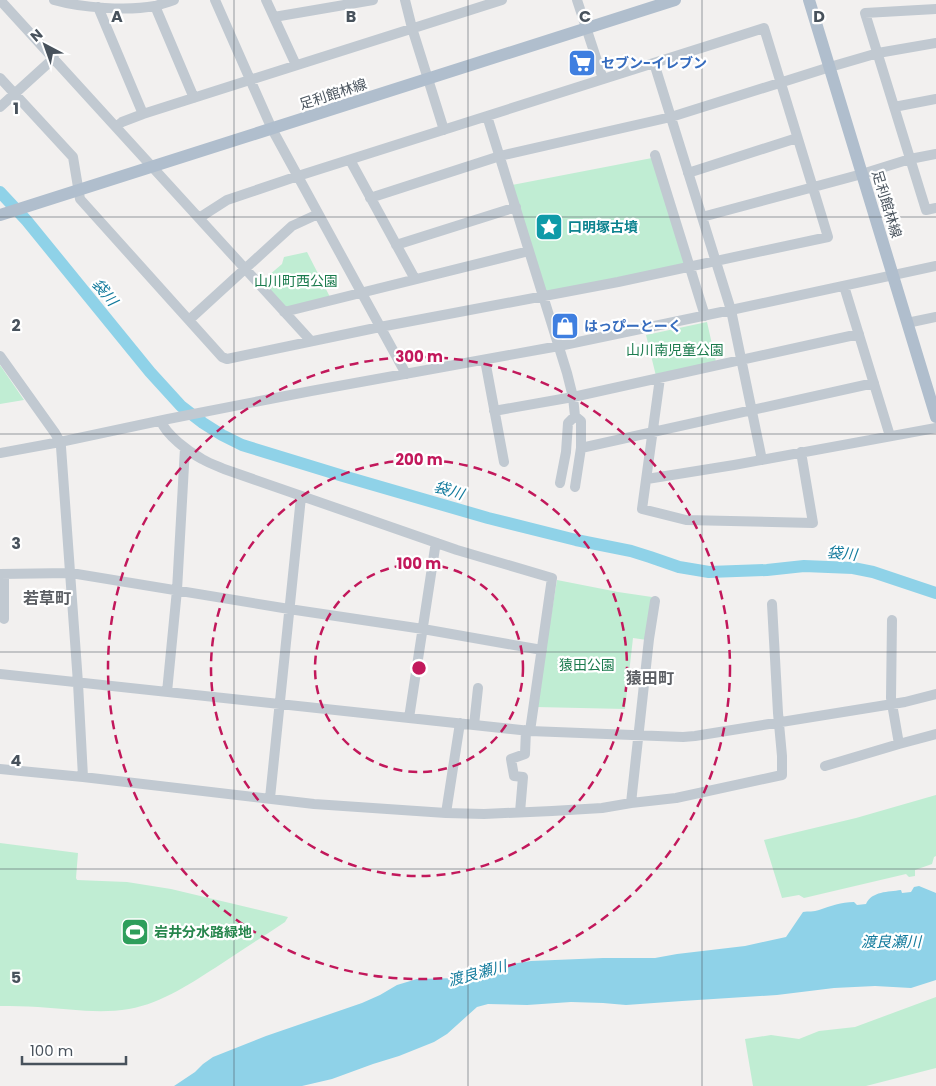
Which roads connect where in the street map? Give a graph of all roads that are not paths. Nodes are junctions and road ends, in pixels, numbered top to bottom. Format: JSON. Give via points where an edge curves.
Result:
{"nodes":[{"id":1,"x":0,"y":0,"type":"edge"},
{"id":2,"x":54,"y":0,"type":"edge"},
{"id":3,"x":174,"y":0,"type":"edge"},
{"id":4,"x":215,"y":0,"type":"edge"},
{"id":5,"x":266,"y":0,"type":"edge"},
{"id":6,"x":373,"y":0,"type":"edge"},
{"id":7,"x":405,"y":0,"type":"edge"},
{"id":8,"x":502,"y":0,"type":"edge"},
{"id":9,"x":577,"y":0,"type":"edge"},
{"id":10,"x":675,"y":0,"type":"edge"},
{"id":11,"x":809,"y":0,"type":"edge"},
{"id":12,"x":900,"y":5,"type":"edge"},
{"id":13,"x":155,"y":6,"type":"junction"},
{"id":14,"x":98,"y":7,"type":"junction"},
{"id":15,"x":936,"y":9,"type":"edge"},
{"id":16,"x":274,"y":17,"type":"junction"},
{"id":17,"x":412,"y":28,"type":"junction"},
{"id":18,"x":586,"y":28,"type":"junction"},
{"id":19,"x":936,"y":43,"type":"edge"},
{"id":20,"x":878,"y":53,"type":"junction"},
{"id":21,"x":54,"y":58,"type":"junction"},
{"id":22,"x":654,"y":63,"type":"junction"},
{"id":23,"x":296,"y":65,"type":"junction"},
{"id":24,"x":830,"y":66,"type":"junction"},
{"id":25,"x":0,"y":78,"type":"edge"},
{"id":26,"x":428,"y":79,"type":"junction"},
{"id":27,"x":602,"y":79,"type":"junction"},
{"id":28,"x":250,"y":80,"type":"junction"},
{"id":29,"x":780,"y":82,"type":"junction"},
{"id":30,"x":15,"y":94,"type":"junction"},
{"id":31,"x":194,"y":98,"type":"junction"},
{"id":32,"x":936,"y":99,"type":"edge"},
{"id":33,"x":0,"y":107,"type":"edge"},
{"id":34,"x":894,"y":108,"type":"junction"},
{"id":35,"x":143,"y":114,"type":"junction"},
{"id":36,"x":487,"y":116,"type":"junction"},
{"id":37,"x":671,"y":116,"type":"junction"},
{"id":38,"x":116,"y":127,"type":"junction"},
{"id":39,"x":272,"y":129,"type":"junction"},
{"id":40,"x":444,"y":130,"type":"junction"},
{"id":41,"x":798,"y":138,"type":"junction"},
{"id":42,"x":936,"y":154,"type":"edge"},
{"id":43,"x":655,"y":155,"type":"dead end"},
{"id":44,"x":500,"y":156,"type":"junction"},
{"id":45,"x":910,"y":159,"type":"junction"},
{"id":46,"x":350,"y":160,"type":"junction"},
{"id":47,"x":153,"y":167,"type":"junction"},
{"id":48,"x":688,"y":173,"type":"junction"},
{"id":49,"x":862,"y":174,"type":"junction"},
{"id":50,"x":298,"y":176,"type":"junction"},
{"id":51,"x":813,"y":188,"type":"junction"},
{"id":52,"x":78,"y":191,"type":"junction"},
{"id":53,"x":370,"y":198,"type":"junction"},
{"id":54,"x":516,"y":207,"type":"junction"},
{"id":55,"x":936,"y":208,"type":"edge"},
{"id":56,"x":318,"y":214,"type":"junction"},
{"id":57,"x":0,"y":216,"type":"edge"},
{"id":58,"x":702,"y":217,"type":"junction"},
{"id":59,"x":199,"y":218,"type":"junction"},
{"id":60,"x":396,"y":245,"type":"junction"},
{"id":61,"x":529,"y":251,"type":"junction"},
{"id":62,"x":716,"y":261,"type":"junction"},
{"id":63,"x":936,"y":266,"type":"edge"},
{"id":64,"x":689,"y":267,"type":"junction"},
{"id":65,"x":245,"y":269,"type":"junction"},
{"id":66,"x":893,"y":275,"type":"junction"},
{"id":67,"x":415,"y":279,"type":"junction"},
{"id":68,"x":844,"y":286,"type":"junction"},
{"id":69,"x":361,"y":292,"type":"junction"},
{"id":70,"x":543,"y":296,"type":"junction"},
{"id":71,"x":731,"y":310,"type":"junction"},
{"id":72,"x":284,"y":312,"type":"junction"},
{"id":73,"x":705,"y":316,"type":"junction"},
{"id":74,"x":936,"y":317,"type":"edge"},
{"id":75,"x":189,"y":320,"type":"junction"},
{"id":76,"x":907,"y":323,"type":"junction"},
{"id":77,"x":380,"y":327,"type":"junction"},
{"id":78,"x":859,"y":334,"type":"junction"},
{"id":79,"x":311,"y":341,"type":"junction"},
{"id":80,"x":559,"y":346,"type":"junction"},
{"id":81,"x":0,"y":356,"type":"edge"},
{"id":82,"x":484,"y":360,"type":"junction"},
{"id":83,"x":741,"y":360,"type":"junction"},
{"id":84,"x":406,"y":374,"type":"junction"},
{"id":85,"x":660,"y":378,"type":"junction"},
{"id":86,"x":874,"y":384,"type":"junction"},
{"id":87,"x":573,"y":397,"type":"junction"},
{"id":88,"x":752,"y":410,"type":"junction"},
{"id":89,"x":494,"y":411,"type":"junction"},
{"id":90,"x":575,"y":416,"type":"junction"},
{"id":91,"x":936,"y":418,"type":"edge"},
{"id":92,"x":164,"y":420,"type":"junction"},
{"id":93,"x":936,"y":428,"type":"edge"},
{"id":94,"x":652,"y":432,"type":"junction"},
{"id":95,"x":890,"y":436,"type":"junction"},
{"id":96,"x":60,"y":442,"type":"junction"},
{"id":97,"x":185,"y":448,"type":"junction"},
{"id":98,"x":581,"y":448,"type":"junction"},
{"id":99,"x":801,"y":452,"type":"junction"},
{"id":100,"x":0,"y":454,"type":"edge"},
{"id":101,"x":762,"y":460,"type":"junction"},
{"id":102,"x":504,"y":462,"type":"dead end"},
{"id":103,"x":646,"y":479,"type":"junction"},
{"id":104,"x":560,"y":483,"type":"dead end"},
{"id":105,"x":575,"y":488,"type":"dead end"},
{"id":106,"x":302,"y":497,"type":"junction"},
{"id":107,"x":437,"y":543,"type":"junction"},
{"id":108,"x":70,"y":573,"type":"junction"},
{"id":109,"x":2,"y":574,"type":"edge"},
{"id":110,"x":177,"y":590,"type":"junction"},
{"id":111,"x":655,"y":601,"type":"dead end"},
{"id":112,"x":772,"y":604,"type":"dead end"},
{"id":113,"x":289,"y":609,"type":"junction"},
{"id":114,"x":4,"y":619,"type":"dead end"},
{"id":115,"x":892,"y":620,"type":"dead end"},
{"id":116,"x":422,"y":629,"type":"junction"},
{"id":117,"x":542,"y":650,"type":"junction"},
{"id":118,"x":0,"y":674,"type":"edge"},
{"id":119,"x":78,"y":683,"type":"junction"},
{"id":120,"x":478,"y":688,"type":"dead end"},
{"id":121,"x":167,"y":692,"type":"junction"},
{"id":122,"x":936,"y":694,"type":"edge"},
{"id":123,"x":280,"y":704,"type":"junction"},
{"id":124,"x":892,"y":704,"type":"junction"},
{"id":125,"x":409,"y":718,"type":"junction"},
{"id":126,"x":460,"y":723,"type":"junction"},
{"id":127,"x":778,"y":723,"type":"junction"},
{"id":128,"x":474,"y":725,"type":"junction"},
{"id":129,"x":528,"y":730,"type":"junction"},
{"id":130,"x":936,"y":734,"type":"edge"},
{"id":131,"x":638,"y":735,"type":"junction"},
{"id":132,"x":900,"y":744,"type":"junction"},
{"id":133,"x":825,"y":766,"type":"dead end"},
{"id":134,"x":0,"y":769,"type":"edge"},
{"id":135,"x":83,"y":777,"type":"junction"},
{"id":136,"x":270,"y":798,"type":"junction"},
{"id":137,"x":631,"y":803,"type":"junction"},
{"id":138,"x":520,"y":812,"type":"junction"},
{"id":139,"x":446,"y":813,"type":"junction"}],
"edges":[{"from":1,"to":21,"type":"street"},
{"from":2,"to":14,"type":"street"},
{"from":3,"to":13,"type":"street"},
{"from":4,"to":28,"type":"street"},
{"from":5,"to":16,"type":"street"},
{"from":6,"to":16,"type":"street"},
{"from":7,"to":17,"type":"street"},
{"from":8,"to":17,"type":"street"},
{"from":9,"to":18,"type":"street"},
{"from":10,"to":18,"type":"main road","name":"足利館林線"},
{"from":11,"to":24,"type":"main road","name":"足利館林線"},
{"from":12,"to":15,"type":"street"},
{"from":12,"to":20,"type":"street","via":[[866,13]]},
{"from":13,"to":14,"type":"street"},
{"from":13,"to":31,"type":"street"},
{"from":14,"to":35,"type":"street"},
{"from":16,"to":23,"type":"street"},
{"from":17,"to":23,"type":"street"},
{"from":17,"to":26,"type":"street"},
{"from":18,"to":26,"type":"main road","name":"足利館林線"},
{"from":18,"to":27,"type":"street"},
{"from":19,"to":20,"type":"street"},
{"from":20,"to":24,"type":"street"},
{"from":20,"to":34,"type":"street"},
{"from":21,"to":30,"type":"street"},
{"from":21,"to":38,"type":"street"},
{"from":22,"to":27,"type":"street"},
{"from":22,"to":29,"type":"street","via":[[764,28]]},
{"from":22,"to":37,"type":"street"},
{"from":23,"to":28,"type":"street"},
{"from":24,"to":29,"type":"street"},
{"from":24,"to":49,"type":"main road","name":"足利館林線"},
{"from":25,"to":30,"type":"street"},
{"from":26,"to":39,"type":"main road","name":"足利館林線"},
{"from":26,"to":40,"type":"street"},
{"from":27,"to":36,"type":"street"},
{"from":28,"to":31,"type":"street"},
{"from":28,"to":39,"type":"street"},
{"from":29,"to":37,"type":"street"},
{"from":29,"to":41,"type":"street"},
{"from":30,"to":33,"type":"street"},
{"from":30,"to":52,"type":"street","via":[[73,157]]},
{"from":31,"to":35,"type":"street"},
{"from":32,"to":34,"type":"street"},
{"from":34,"to":45,"type":"street"},
{"from":35,"to":38,"type":"street"},
{"from":36,"to":40,"type":"street"},
{"from":36,"to":44,"type":"street"},
{"from":37,"to":44,"type":"street"},
{"from":37,"to":48,"type":"street"},
{"from":38,"to":47,"type":"street"},
{"from":39,"to":47,"type":"main road","name":"足利館林線"},
{"from":39,"to":50,"type":"street"},
{"from":40,"to":46,"type":"street"},
{"from":41,"to":48,"type":"street"},
{"from":41,"to":51,"type":"street"},
{"from":42,"to":45,"type":"street"},
{"from":43,"to":64,"type":"street"},
{"from":44,"to":53,"type":"street"},
{"from":44,"to":54,"type":"street"},
{"from":45,"to":49,"type":"street"},
{"from":45,"to":55,"type":"street","via":[[926,210]]},
{"from":46,"to":50,"type":"street"},
{"from":46,"to":53,"type":"street"},
{"from":47,"to":52,"type":"main road","name":"足利館林線"},
{"from":47,"to":59,"type":"street"},
{"from":48,"to":58,"type":"street"},
{"from":49,"to":51,"type":"street"},
{"from":49,"to":66,"type":"main road","name":"足利館林線"},
{"from":50,"to":56,"type":"street"},
{"from":50,"to":59,"type":"street","via":[[227,200]]},
{"from":51,"to":58,"type":"street"},
{"from":51,"to":62,"type":"street","via":[[828,237]]},
{"from":52,"to":57,"type":"main road","name":"足利館林線"},
{"from":52,"to":75,"type":"street","via":[[80,199]]},
{"from":53,"to":60,"type":"street"},
{"from":54,"to":60,"type":"street"},
{"from":54,"to":61,"type":"street"},
{"from":56,"to":65,"type":"street","via":[[292,226]]},
{"from":56,"to":69,"type":"street"},
{"from":58,"to":62,"type":"street"},
{"from":59,"to":65,"type":"street"},
{"from":60,"to":67,"type":"street"},
{"from":61,"to":67,"type":"street"},
{"from":61,"to":70,"type":"street"},
{"from":62,"to":64,"type":"street"},
{"from":62,"to":71,"type":"street"},
{"from":63,"to":66,"type":"street"},
{"from":64,"to":70,"type":"street"},
{"from":64,"to":73,"type":"street"},
{"from":65,"to":72,"type":"street"},
{"from":65,"to":75,"type":"street"},
{"from":66,"to":68,"type":"street"},
{"from":66,"to":76,"type":"main road","name":"足利館林線"},
{"from":67,"to":69,"type":"street"},
{"from":68,"to":71,"type":"street"},
{"from":68,"to":78,"type":"street"},
{"from":69,"to":72,"type":"street"},
{"from":69,"to":77,"type":"street"},
{"from":70,"to":77,"type":"street"},
{"from":70,"to":80,"type":"street"},
{"from":71,"to":73,"type":"street"},
{"from":71,"to":83,"type":"street"},
{"from":72,"to":79,"type":"street"},
{"from":73,"to":80,"type":"street"},
{"from":74,"to":76,"type":"street"},
{"from":75,"to":79,"type":"street","via":[[227,359]]},
{"from":76,"to":91,"type":"main road","name":"足利館林線"},
{"from":77,"to":79,"type":"street"},
{"from":77,"to":84,"type":"street"},
{"from":78,"to":83,"type":"street"},
{"from":78,"to":86,"type":"street"},
{"from":80,"to":82,"type":"street"},
{"from":80,"to":87,"type":"street"},
{"from":81,"to":96,"type":"street"},
{"from":82,"to":84,"type":"street"},
{"from":82,"to":89,"type":"street"},
{"from":83,"to":85,"type":"street"},
{"from":83,"to":88,"type":"street"},
{"from":84,"to":92,"type":"street"},
{"from":85,"to":87,"type":"street"},
{"from":85,"to":94,"type":"street"},
{"from":86,"to":88,"type":"street"},
{"from":86,"to":95,"type":"street"},
{"from":87,"to":89,"type":"street"},
{"from":87,"to":90,"type":"street"},
{"from":88,"to":94,"type":"street"},
{"from":88,"to":101,"type":"street"},
{"from":89,"to":102,"type":"street"},
{"from":90,"to":98,"type":"street","via":[[581,420]]},
{"from":90,"to":104,"type":"street","via":[[568,423]]},
{"from":92,"to":96,"type":"street"},
{"from":92,"to":97,"type":"street","via":[[165,428]]},
{"from":93,"to":95,"type":"street"},
{"from":94,"to":98,"type":"street"},
{"from":94,"to":103,"type":"street"},
{"from":95,"to":99,"type":"street"},
{"from":96,"to":100,"type":"street"},
{"from":96,"to":108,"type":"street"},
{"from":97,"to":106,"type":"street","via":[[224,470]]},
{"from":97,"to":110,"type":"street"},
{"from":98,"to":105,"type":"street"},
{"from":99,"to":101,"type":"street"},
{"from":99,"to":103,"type":"street","via":[[813,523],[686,520],[648,512],[642,509]]},
{"from":101,"to":103,"type":"street"},
{"from":106,"to":107,"type":"street"},
{"from":106,"to":113,"type":"street"},
{"from":107,"to":116,"type":"street"},
{"from":107,"to":117,"type":"street","via":[[552,578]]},
{"from":108,"to":109,"type":"street"},
{"from":108,"to":110,"type":"street"},
{"from":108,"to":119,"type":"street"},
{"from":109,"to":114,"type":"street"},
{"from":110,"to":113,"type":"street"},
{"from":110,"to":121,"type":"street"},
{"from":111,"to":131,"type":"street"},
{"from":112,"to":127,"type":"street"},
{"from":113,"to":116,"type":"street"},
{"from":113,"to":123,"type":"street"},
{"from":115,"to":124,"type":"street"},
{"from":116,"to":117,"type":"street"},
{"from":116,"to":125,"type":"street"},
{"from":117,"to":129,"type":"street"},
{"from":118,"to":119,"type":"street"},
{"from":119,"to":121,"type":"street"},
{"from":119,"to":135,"type":"street"},
{"from":120,"to":128,"type":"street"},
{"from":121,"to":123,"type":"street"},
{"from":122,"to":124,"type":"street"},
{"from":123,"to":125,"type":"street"},
{"from":123,"to":136,"type":"street"},
{"from":124,"to":127,"type":"street"},
{"from":124,"to":132,"type":"street"},
{"from":125,"to":126,"type":"street"},
{"from":126,"to":128,"type":"street"},
{"from":126,"to":139,"type":"street"},
{"from":127,"to":131,"type":"street","via":[[695,736]]},
{"from":127,"to":137,"type":"street","via":[[782,775],[676,798]]},
{"from":128,"to":129,"type":"street"},
{"from":129,"to":131,"type":"street"},
{"from":129,"to":138,"type":"street","via":[[525,754],[511,759],[514,776],[523,777]]},
{"from":130,"to":132,"type":"street"},
{"from":131,"to":137,"type":"street"},
{"from":132,"to":133,"type":"street"},
{"from":134,"to":135,"type":"street"},
{"from":135,"to":136,"type":"street"},
{"from":136,"to":139,"type":"street"},
{"from":137,"to":138,"type":"street","via":[[602,808]]},
{"from":138,"to":139,"type":"street"}]}
